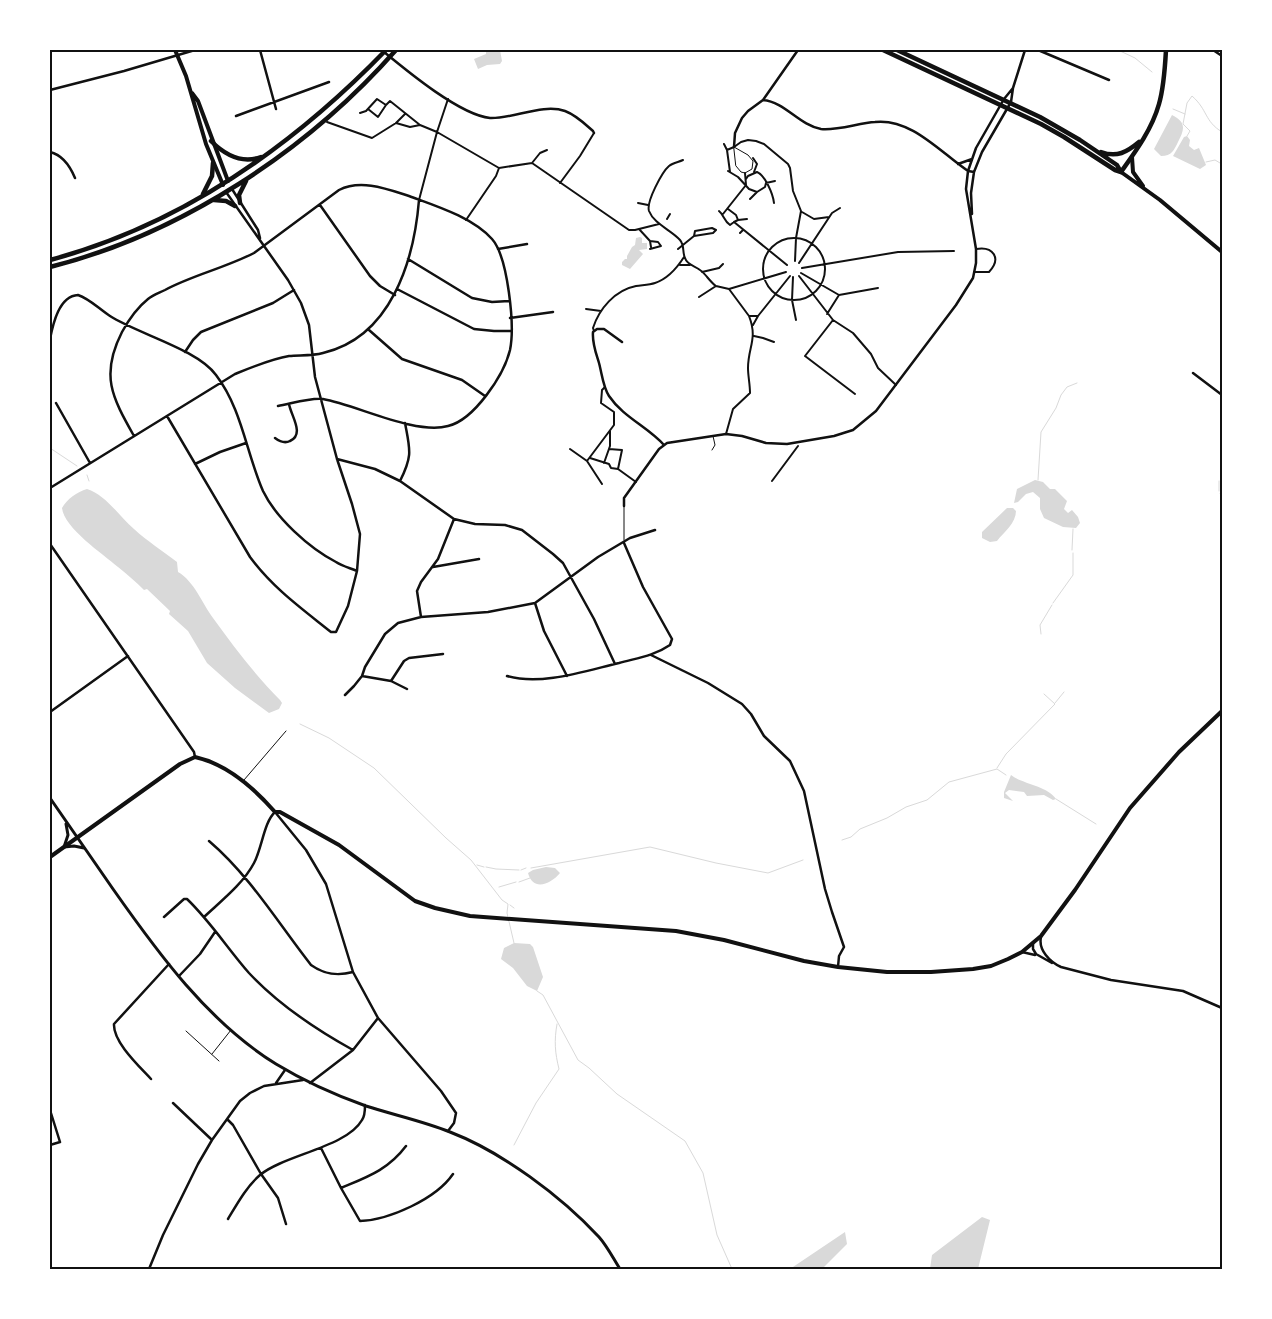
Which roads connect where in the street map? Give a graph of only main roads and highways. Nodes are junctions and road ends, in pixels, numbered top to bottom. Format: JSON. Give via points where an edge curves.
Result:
{"nodes":[{"id":1,"x":175,"y":50,"type":"edge"},
{"id":2,"x":396,"y":50,"type":"edge"},
{"id":3,"x":883,"y":50,"type":"edge"},
{"id":4,"x":897,"y":50,"type":"edge"},
{"id":5,"x":1166,"y":50,"type":"edge"},
{"id":6,"x":385,"y":51,"type":"edge"},
{"id":7,"x":191,"y":91,"type":"junction"},
{"id":8,"x":1143,"y":138,"type":"junction"},
{"id":9,"x":212,"y":141,"type":"junction"},
{"id":10,"x":1095,"y":150,"type":"junction"},
{"id":11,"x":1132,"y":155,"type":"junction"},
{"id":12,"x":265,"y":156,"type":"junction"},
{"id":13,"x":213,"y":163,"type":"junction"},
{"id":14,"x":1121,"y":172,"type":"junction"},
{"id":15,"x":249,"y":178,"type":"junction"},
{"id":16,"x":228,"y":181,"type":"junction"},
{"id":17,"x":223,"y":184,"type":"junction"},
{"id":18,"x":232,"y":188,"type":"junction"},
{"id":19,"x":1146,"y":190,"type":"junction"},
{"id":20,"x":226,"y":192,"type":"junction"},
{"id":21,"x":199,"y":198,"type":"junction"},
{"id":22,"x":212,"y":200,"type":"junction"},
{"id":23,"x":1222,"y":252,"type":"edge"},
{"id":24,"x":50,"y":260,"type":"edge"},
{"id":25,"x":50,"y":267,"type":"edge"},
{"id":26,"x":1222,"y":711,"type":"edge"},
{"id":27,"x":50,"y":856,"type":"edge"}],
"edges":[{"from":1,"to":7,"type":"main road"},
{"from":2,"to":15,"type":"main road","via":[[324,120]]},
{"from":3,"to":14,"type":"main road","via":[[1008,108]]},
{"from":4,"to":10,"type":"main road","via":[[1051,122]]},
{"from":5,"to":8,"type":"main road","via":[[1159,104]]},
{"from":6,"to":12,"type":"main road","via":[[318,114]]},
{"from":7,"to":9,"type":"main road","via":[[198,101]]},
{"from":7,"to":13,"type":"main road"},
{"from":8,"to":10,"type":"main road","via":[[1117,155]]},
{"from":8,"to":11,"type":"main road"},
{"from":9,"to":12,"type":"main road","via":[[234,158]]},
{"from":9,"to":16,"type":"main road"},
{"from":10,"to":14,"type":"main road","via":[[1117,165]]},
{"from":11,"to":14,"type":"main road"},
{"from":11,"to":19,"type":"main road","via":[[1133,172]]},
{"from":12,"to":16,"type":"main road"},
{"from":13,"to":17,"type":"main road"},
{"from":13,"to":21,"type":"main road","via":[[212,176]]},
{"from":14,"to":19,"type":"main road"},
{"from":15,"to":18,"type":"main road"},
{"from":15,"to":22,"type":"main road","via":[[242,187],[237,205]]},
{"from":16,"to":17,"type":"main road"},
{"from":16,"to":18,"type":"main road"},
{"from":17,"to":20,"type":"main road"},
{"from":17,"to":21,"type":"main road"},
{"from":18,"to":20,"type":"main road"},
{"from":19,"to":23,"type":"main road"},
{"from":20,"to":22,"type":"main road"},
{"from":21,"to":24,"type":"main road","via":[[116,238]]},
{"from":22,"to":25,"type":"main road","via":[[138,237]]},
{"from":26,"to":27,"type":"main road","via":[[1179,752],[1130,808],[1041,936],[1022,952],[991,966],[954,971],[887,972],[838,968],[676,931],[470,916],[435,908],[415,901],[339,845],[283,813],[275,812],[243,781],[195,757],[188,758]]}]}
